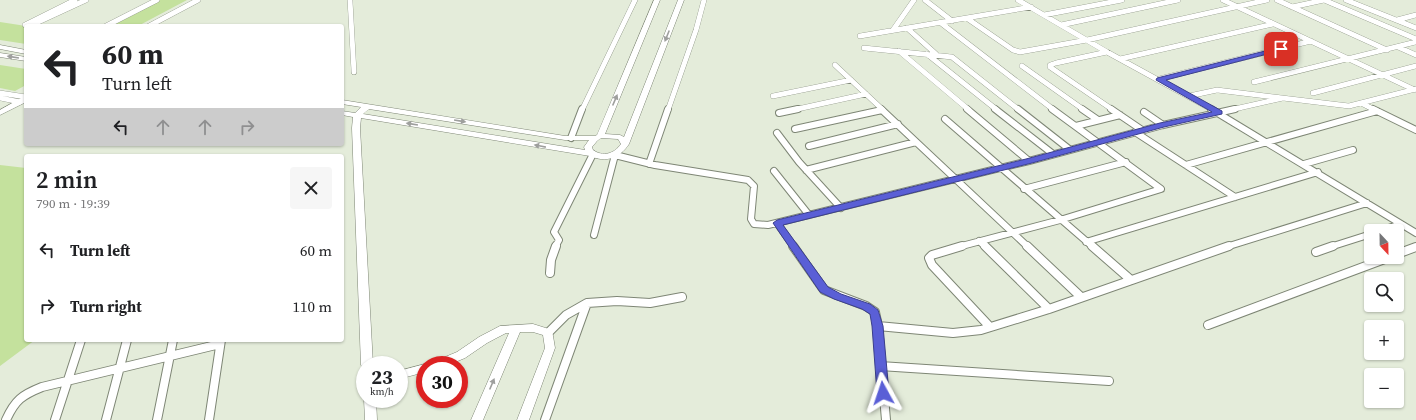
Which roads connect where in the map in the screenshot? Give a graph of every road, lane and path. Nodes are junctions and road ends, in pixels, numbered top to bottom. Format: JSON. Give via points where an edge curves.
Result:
{"nodes":[{"id":1,"x":75,"y":0,"type":"edge"},
{"id":2,"x":86,"y":0,"type":"edge"},
{"id":3,"x":157,"y":0,"type":"edge"},
{"id":4,"x":198,"y":0,"type":"edge"},
{"id":5,"x":350,"y":0,"type":"edge"},
{"id":6,"x":635,"y":0,"type":"edge"},
{"id":7,"x":658,"y":0,"type":"edge"},
{"id":8,"x":681,"y":0,"type":"edge"},
{"id":9,"x":704,"y":0,"type":"edge"},
{"id":10,"x":914,"y":0,"type":"edge"},
{"id":11,"x":925,"y":0,"type":"edge"},
{"id":12,"x":1019,"y":0,"type":"edge"},
{"id":13,"x":1090,"y":0,"type":"edge"},
{"id":14,"x":1122,"y":0,"type":"edge"},
{"id":15,"x":1178,"y":0,"type":"edge"},
{"id":16,"x":1223,"y":0,"type":"edge"},
{"id":17,"x":1267,"y":0,"type":"edge"},
{"id":18,"x":1277,"y":0,"type":"edge"},
{"id":19,"x":1324,"y":0,"type":"edge"},
{"id":20,"x":1346,"y":0,"type":"edge"},
{"id":21,"x":1098,"y":4,"type":"junction"},
{"id":22,"x":1031,"y":7,"type":"junction"},
{"id":23,"x":1237,"y":7,"type":"junction"},
{"id":24,"x":1291,"y":7,"type":"junction"},
{"id":25,"x":1044,"y":15,"type":"junction"},
{"id":26,"x":1416,"y":15,"type":"edge"},
{"id":27,"x":968,"y":18,"type":"junction"},
{"id":28,"x":1396,"y":20,"type":"junction"},
{"id":29,"x":952,"y":21,"type":"junction"},
{"id":30,"x":941,"y":23,"type":"junction"},
{"id":31,"x":24,"y":24,"type":"edge"},
{"id":32,"x":34,"y":24,"type":"edge"},
{"id":33,"x":110,"y":24,"type":"edge"},
{"id":34,"x":153,"y":24,"type":"edge"},
{"id":35,"x":1273,"y":24,"type":"junction"},
{"id":36,"x":1061,"y":25,"type":"junction"},
{"id":37,"x":907,"y":28,"type":"junction"},
{"id":38,"x":1416,"y":28,"type":"edge"},
{"id":39,"x":893,"y":30,"type":"junction"},
{"id":40,"x":860,"y":36,"type":"dead end"},
{"id":41,"x":1416,"y":39,"type":"edge"},
{"id":42,"x":1086,"y":40,"type":"junction"},
{"id":43,"x":1311,"y":41,"type":"junction"},
{"id":44,"x":1416,"y":42,"type":"edge"},
{"id":45,"x":0,"y":47,"type":"edge"},
{"id":46,"x":1398,"y":47,"type":"junction"},
{"id":47,"x":864,"y":48,"type":"dead end"},
{"id":48,"x":1387,"y":50,"type":"junction"},
{"id":49,"x":899,"y":51,"type":"junction"},
{"id":50,"x":24,"y":52,"type":"edge"},
{"id":51,"x":1107,"y":52,"type":"junction"},
{"id":52,"x":927,"y":53,"type":"junction"},
{"id":53,"x":936,"y":54,"type":"junction"},
{"id":54,"x":0,"y":55,"type":"edge"},
{"id":55,"x":1416,"y":55,"type":"edge"},
{"id":56,"x":1120,"y":59,"type":"junction"},
{"id":57,"x":1349,"y":59,"type":"junction"},
{"id":58,"x":24,"y":60,"type":"edge"},
{"id":59,"x":835,"y":65,"type":"dead end"},
{"id":60,"x":1022,"y":66,"type":"dead end"},
{"id":61,"x":1416,"y":66,"type":"edge"},
{"id":62,"x":354,"y":72,"type":"dead end"},
{"id":63,"x":1383,"y":75,"type":"junction"},
{"id":64,"x":851,"y":80,"type":"junction"},
{"id":65,"x":1159,"y":80,"type":"junction"},
{"id":66,"x":1254,"y":82,"type":"dead end"},
{"id":67,"x":1415,"y":89,"type":"edge"},
{"id":68,"x":0,"y":93,"type":"edge"},
{"id":69,"x":1313,"y":93,"type":"dead end"},
{"id":70,"x":866,"y":94,"type":"junction"},
{"id":71,"x":773,"y":96,"type":"dead end"},
{"id":72,"x":1189,"y":96,"type":"junction"},
{"id":73,"x":23,"y":97,"type":"edge"},
{"id":74,"x":0,"y":98,"type":"edge"},
{"id":75,"x":1283,"y":98,"type":"junction"},
{"id":76,"x":12,"y":100,"type":"junction"},
{"id":77,"x":344,"y":102,"type":"edge"},
{"id":78,"x":1361,"y":103,"type":"junction"},
{"id":79,"x":0,"y":106,"type":"edge"},
{"id":80,"x":367,"y":106,"type":"junction"},
{"id":81,"x":882,"y":110,"type":"junction"},
{"id":82,"x":1377,"y":111,"type":"junction"},
{"id":83,"x":1144,"y":112,"type":"dead end"},
{"id":84,"x":0,"y":113,"type":"edge"},
{"id":85,"x":344,"y":113,"type":"edge"},
{"id":86,"x":779,"y":113,"type":"dead end"},
{"id":87,"x":1219,"y":113,"type":"junction"},
{"id":88,"x":356,"y":115,"type":"junction"},
{"id":89,"x":1120,"y":115,"type":"junction"},
{"id":90,"x":945,"y":119,"type":"dead end"},
{"id":91,"x":1098,"y":120,"type":"junction"},
{"id":92,"x":898,"y":124,"type":"junction"},
{"id":93,"x":1163,"y":125,"type":"junction"},
{"id":94,"x":1076,"y":126,"type":"junction"},
{"id":95,"x":1415,"y":128,"type":"edge"},
{"id":96,"x":795,"y":129,"type":"dead end"},
{"id":97,"x":1139,"y":131,"type":"junction"},
{"id":98,"x":777,"y":133,"type":"dead end"},
{"id":99,"x":598,"y":137,"type":"junction"},
{"id":100,"x":571,"y":138,"type":"junction"},
{"id":101,"x":1267,"y":141,"type":"junction"},
{"id":102,"x":916,"y":142,"type":"junction"},
{"id":103,"x":1098,"y":142,"type":"junction"},
{"id":104,"x":625,"y":144,"type":"junction"},
{"id":105,"x":809,"y":146,"type":"dead end"},
{"id":106,"x":1070,"y":149,"type":"junction"},
{"id":107,"x":565,"y":150,"type":"junction"},
{"id":108,"x":1353,"y":150,"type":"dead end"},
{"id":109,"x":593,"y":154,"type":"junction"},
{"id":110,"x":615,"y":154,"type":"junction"},
{"id":111,"x":1053,"y":154,"type":"junction"},
{"id":112,"x":1029,"y":161,"type":"junction"},
{"id":113,"x":1126,"y":162,"type":"junction"},
{"id":114,"x":649,"y":164,"type":"junction"},
{"id":115,"x":1304,"y":164,"type":"junction"},
{"id":116,"x":1186,"y":165,"type":"junction"},
{"id":117,"x":1000,"y":168,"type":"junction"},
{"id":118,"x":806,"y":170,"type":"junction"},
{"id":119,"x":774,"y":171,"type":"dead end"},
{"id":120,"x":1318,"y":172,"type":"junction"},
{"id":121,"x":956,"y":179,"type":"junction"},
{"id":122,"x":1024,"y":189,"type":"junction"},
{"id":123,"x":1235,"y":197,"type":"junction"},
{"id":124,"x":1367,"y":203,"type":"junction"},
{"id":125,"x":841,"y":208,"type":"junction"},
{"id":126,"x":809,"y":216,"type":"junction"},
{"id":127,"x":1060,"y":220,"type":"junction"},
{"id":128,"x":777,"y":223,"type":"junction"},
{"id":129,"x":1401,"y":224,"type":"edge"},
{"id":130,"x":1404,"y":226,"type":"edge"},
{"id":131,"x":1012,"y":232,"type":"junction"},
{"id":132,"x":1416,"y":233,"type":"edge"},
{"id":133,"x":594,"y":235,"type":"dead end"},
{"id":134,"x":1364,"y":236,"type":"edge"},
{"id":135,"x":979,"y":241,"type":"junction"},
{"id":136,"x":1086,"y":242,"type":"junction"},
{"id":137,"x":1416,"y":247,"type":"edge"},
{"id":138,"x":1404,"y":251,"type":"edge"},
{"id":139,"x":1316,"y":252,"type":"dead end"},
{"id":140,"x":1371,"y":264,"type":"edge"},
{"id":141,"x":550,"y":273,"type":"dead end"},
{"id":142,"x":1130,"y":280,"type":"junction"},
{"id":143,"x":682,"y":297,"type":"dead end"},
{"id":144,"x":1081,"y":297,"type":"junction"},
{"id":145,"x":587,"y":303,"type":"junction"},
{"id":146,"x":1049,"y":309,"type":"junction"},
{"id":147,"x":1208,"y":325,"type":"dead end"},
{"id":148,"x":878,"y":326,"type":"junction"},
{"id":149,"x":990,"y":327,"type":"junction"},
{"id":150,"x":516,"y":329,"type":"junction"},
{"id":151,"x":548,"y":334,"type":"junction"},
{"id":152,"x":80,"y":342,"type":"edge"},
{"id":153,"x":128,"y":342,"type":"edge"},
{"id":154,"x":172,"y":342,"type":"edge"},
{"id":155,"x":221,"y":342,"type":"edge"},
{"id":156,"x":169,"y":356,"type":"junction"},
{"id":157,"x":367,"y":356,"type":"edge"},
{"id":158,"x":458,"y":356,"type":"edge"},
{"id":159,"x":880,"y":366,"type":"junction"},
{"id":160,"x":121,"y":368,"type":"junction"},
{"id":161,"x":68,"y":380,"type":"junction"},
{"id":162,"x":1109,"y":381,"type":"dead end"},
{"id":163,"x":370,"y":408,"type":"edge"},
{"id":164,"x":6,"y":420,"type":"edge"},
{"id":165,"x":55,"y":420,"type":"edge"},
{"id":166,"x":106,"y":420,"type":"edge"},
{"id":167,"x":157,"y":420,"type":"edge"},
{"id":168,"x":209,"y":420,"type":"edge"},
{"id":169,"x":371,"y":420,"type":"edge"},
{"id":170,"x":477,"y":420,"type":"edge"},
{"id":171,"x":523,"y":420,"type":"edge"},
{"id":172,"x":545,"y":420,"type":"edge"},
{"id":173,"x":886,"y":420,"type":"edge"}],
"edges":[{"from":1,"to":31,"type":"street"},
{"from":2,"to":32,"type":"street"},
{"from":3,"to":33,"type":"street"},
{"from":4,"to":34,"type":"street"},
{"from":5,"to":62,"type":"street"},
{"from":6,"to":100,"type":"street","via":[[576,122]]},
{"from":99,"to":7,"type":"street","one_way":true},
{"from":8,"to":104,"type":"street","one_way":true},
{"from":9,"to":114,"type":"street"},
{"from":10,"to":39,"type":"street"},
{"from":11,"to":29,"type":"street"},
{"from":12,"to":22,"type":"street"},
{"from":13,"to":21,"type":"street"},
{"from":14,"to":21,"type":"street"},
{"from":15,"to":36,"type":"street"},
{"from":16,"to":23,"type":"street"},
{"from":17,"to":23,"type":"street"},
{"from":18,"to":24,"type":"street"},
{"from":19,"to":24,"type":"street"},
{"from":19,"to":41,"type":"street"},
{"from":20,"to":28,"type":"street"},
{"from":21,"to":25,"type":"street"},
{"from":22,"to":25,"type":"street"},
{"from":22,"to":27,"type":"street"},
{"from":23,"to":35,"type":"street"},
{"from":23,"to":42,"type":"street"},
{"from":24,"to":48,"type":"street"},
{"from":25,"to":36,"type":"street"},
{"from":26,"to":28,"type":"street"},
{"from":27,"to":29,"type":"street"},
{"from":27,"to":42,"type":"street","via":[[1013,50],[1020,52]]},
{"from":28,"to":38,"type":"street"},
{"from":29,"to":30,"type":"street"},
{"from":30,"to":37,"type":"street"},
{"from":30,"to":94,"type":"street"},
{"from":35,"to":43,"type":"street"},
{"from":35,"to":56,"type":"street"},
{"from":36,"to":42,"type":"street"},
{"from":37,"to":39,"type":"street"},
{"from":37,"to":53,"type":"street"},
{"from":39,"to":40,"type":"street"},
{"from":42,"to":51,"type":"street"},
{"from":43,"to":57,"type":"street"},
{"from":43,"to":65,"type":"street"},
{"from":44,"to":46,"type":"street"},
{"from":45,"to":50,"type":"street"},
{"from":46,"to":48,"type":"street"},
{"from":46,"to":55,"type":"street"},
{"from":47,"to":49,"type":"street"},
{"from":48,"to":57,"type":"street"},
{"from":49,"to":52,"type":"street"},
{"from":49,"to":112,"type":"street"},
{"from":51,"to":56,"type":"street"},
{"from":51,"to":89,"type":"street","via":[[1056,63],[1050,67]]},
{"from":52,"to":53,"type":"street"},
{"from":52,"to":111,"type":"street"},
{"from":53,"to":106,"type":"street","via":[[956,60]]},
{"from":58,"to":54,"type":"street","one_way":true},
{"from":56,"to":65,"type":"street"},
{"from":57,"to":63,"type":"street"},
{"from":57,"to":66,"type":"street"},
{"from":59,"to":64,"type":"street"},
{"from":60,"to":91,"type":"street"},
{"from":61,"to":63,"type":"street"},
{"from":63,"to":67,"type":"street"},
{"from":63,"to":69,"type":"street"},
{"from":64,"to":70,"type":"street"},
{"from":64,"to":71,"type":"street"},
{"from":65,"to":72,"type":"street"},
{"from":67,"to":78,"type":"street"},
{"from":68,"to":73,"type":"street"},
{"from":70,"to":81,"type":"street"},
{"from":70,"to":86,"type":"street"},
{"from":72,"to":75,"type":"street","via":[[1212,90]]},
{"from":72,"to":87,"type":"street"},
{"from":73,"to":76,"type":"street"},
{"from":73,"to":84,"type":"street"},
{"from":74,"to":76,"type":"street"},
{"from":75,"to":78,"type":"street","via":[[1349,106]]},
{"from":75,"to":87,"type":"street"},
{"from":76,"to":79,"type":"street"},
{"from":77,"to":80,"type":"street"},
{"from":78,"to":82,"type":"street"},
{"from":80,"to":88,"type":"street"},
{"from":80,"to":100,"type":"street","one_way":true},
{"from":81,"to":92,"type":"street"},
{"from":81,"to":96,"type":"street"},
{"from":82,"to":95,"type":"street"},
{"from":82,"to":101,"type":"street"},
{"from":83,"to":93,"type":"street"},
{"from":85,"to":88,"type":"street"},
{"from":87,"to":93,"type":"street"},
{"from":87,"to":101,"type":"street"},
{"from":107,"to":88,"type":"street","one_way":true},
{"from":88,"to":157,"type":"street"},
{"from":89,"to":91,"type":"street"},
{"from":89,"to":97,"type":"street"},
{"from":90,"to":117,"type":"street"},
{"from":91,"to":94,"type":"street"},
{"from":92,"to":102,"type":"street"},
{"from":92,"to":105,"type":"street"},
{"from":93,"to":97,"type":"street"},
{"from":94,"to":103,"type":"street"},
{"from":97,"to":103,"type":"street"},
{"from":97,"to":116,"type":"street"},
{"from":98,"to":118,"type":"street"},
{"from":99,"to":100,"type":"street"},
{"from":99,"to":104,"type":"street","via":[[620,137]]},
{"from":99,"to":109,"type":"street","via":[[590,142],[588,147]]},
{"from":100,"to":107,"type":"street"},
{"from":101,"to":115,"type":"street"},
{"from":101,"to":116,"type":"street"},
{"from":102,"to":118,"type":"street"},
{"from":102,"to":121,"type":"street"},
{"from":103,"to":106,"type":"street"},
{"from":103,"to":113,"type":"street"},
{"from":104,"to":110,"type":"street","via":[[621,151]]},
{"from":106,"to":111,"type":"street"},
{"from":107,"to":109,"type":"street"},
{"from":108,"to":115,"type":"street"},
{"from":109,"to":110,"type":"street","via":[[605,158]]},
{"from":109,"to":141,"type":"street","via":[[554,232],[559,240],[551,257]]},
{"from":110,"to":114,"type":"street"},
{"from":110,"to":133,"type":"street"},
{"from":111,"to":112,"type":"street"},
{"from":112,"to":117,"type":"street"},
{"from":113,"to":122,"type":"street"},
{"from":113,"to":127,"type":"street","via":[[1161,189]]},
{"from":114,"to":128,"type":"street","via":[[748,180],[754,186],[750,215],[752,222],[762,225]]},
{"from":115,"to":120,"type":"street"},
{"from":116,"to":123,"type":"street"},
{"from":117,"to":121,"type":"street"},
{"from":117,"to":122,"type":"street"},
{"from":118,"to":125,"type":"street"},
{"from":119,"to":126,"type":"street"},
{"from":120,"to":123,"type":"street"},
{"from":120,"to":124,"type":"street"},
{"from":121,"to":125,"type":"street"},
{"from":121,"to":131,"type":"street"},
{"from":122,"to":127,"type":"street"},
{"from":123,"to":136,"type":"street"},
{"from":124,"to":129,"type":"street"},
{"from":124,"to":142,"type":"street"},
{"from":125,"to":126,"type":"street"},
{"from":126,"to":128,"type":"street"},
{"from":127,"to":131,"type":"street"},
{"from":127,"to":136,"type":"street"},
{"from":128,"to":148,"type":"street","via":[[820,285],[830,293],[871,309],[875,312]]},
{"from":130,"to":132,"type":"street"},
{"from":131,"to":135,"type":"street"},
{"from":131,"to":144,"type":"street"},
{"from":134,"to":139,"type":"street"},
{"from":135,"to":146,"type":"street"},
{"from":135,"to":149,"type":"street","via":[[929,258]]},
{"from":136,"to":142,"type":"street"},
{"from":137,"to":138,"type":"street"},
{"from":140,"to":147,"type":"street"},
{"from":142,"to":144,"type":"street"},
{"from":143,"to":145,"type":"street","via":[[650,303]]},
{"from":144,"to":146,"type":"street"},
{"from":145,"to":151,"type":"street","via":[[566,315]]},
{"from":145,"to":172,"type":"street"},
{"from":146,"to":149,"type":"street"},
{"from":148,"to":149,"type":"street","via":[[954,334]]},
{"from":148,"to":159,"type":"street"},
{"from":150,"to":151,"type":"street","via":[[533,328]]},
{"from":150,"to":158,"type":"street","via":[[499,331]]},
{"from":170,"to":150,"type":"street","one_way":true},
{"from":151,"to":171,"type":"street","via":[[550,348]]},
{"from":152,"to":161,"type":"street"},
{"from":153,"to":160,"type":"street"},
{"from":154,"to":156,"type":"street"},
{"from":155,"to":156,"type":"street"},
{"from":155,"to":168,"type":"street"},
{"from":156,"to":160,"type":"street"},
{"from":156,"to":167,"type":"street"},
{"from":159,"to":162,"type":"street"},
{"from":159,"to":173,"type":"street"},
{"from":160,"to":161,"type":"street"},
{"from":160,"to":166,"type":"street"},
{"from":161,"to":164,"type":"street","via":[[42,387],[18,398]]},
{"from":161,"to":165,"type":"street"},
{"from":163,"to":169,"type":"street"}]}
